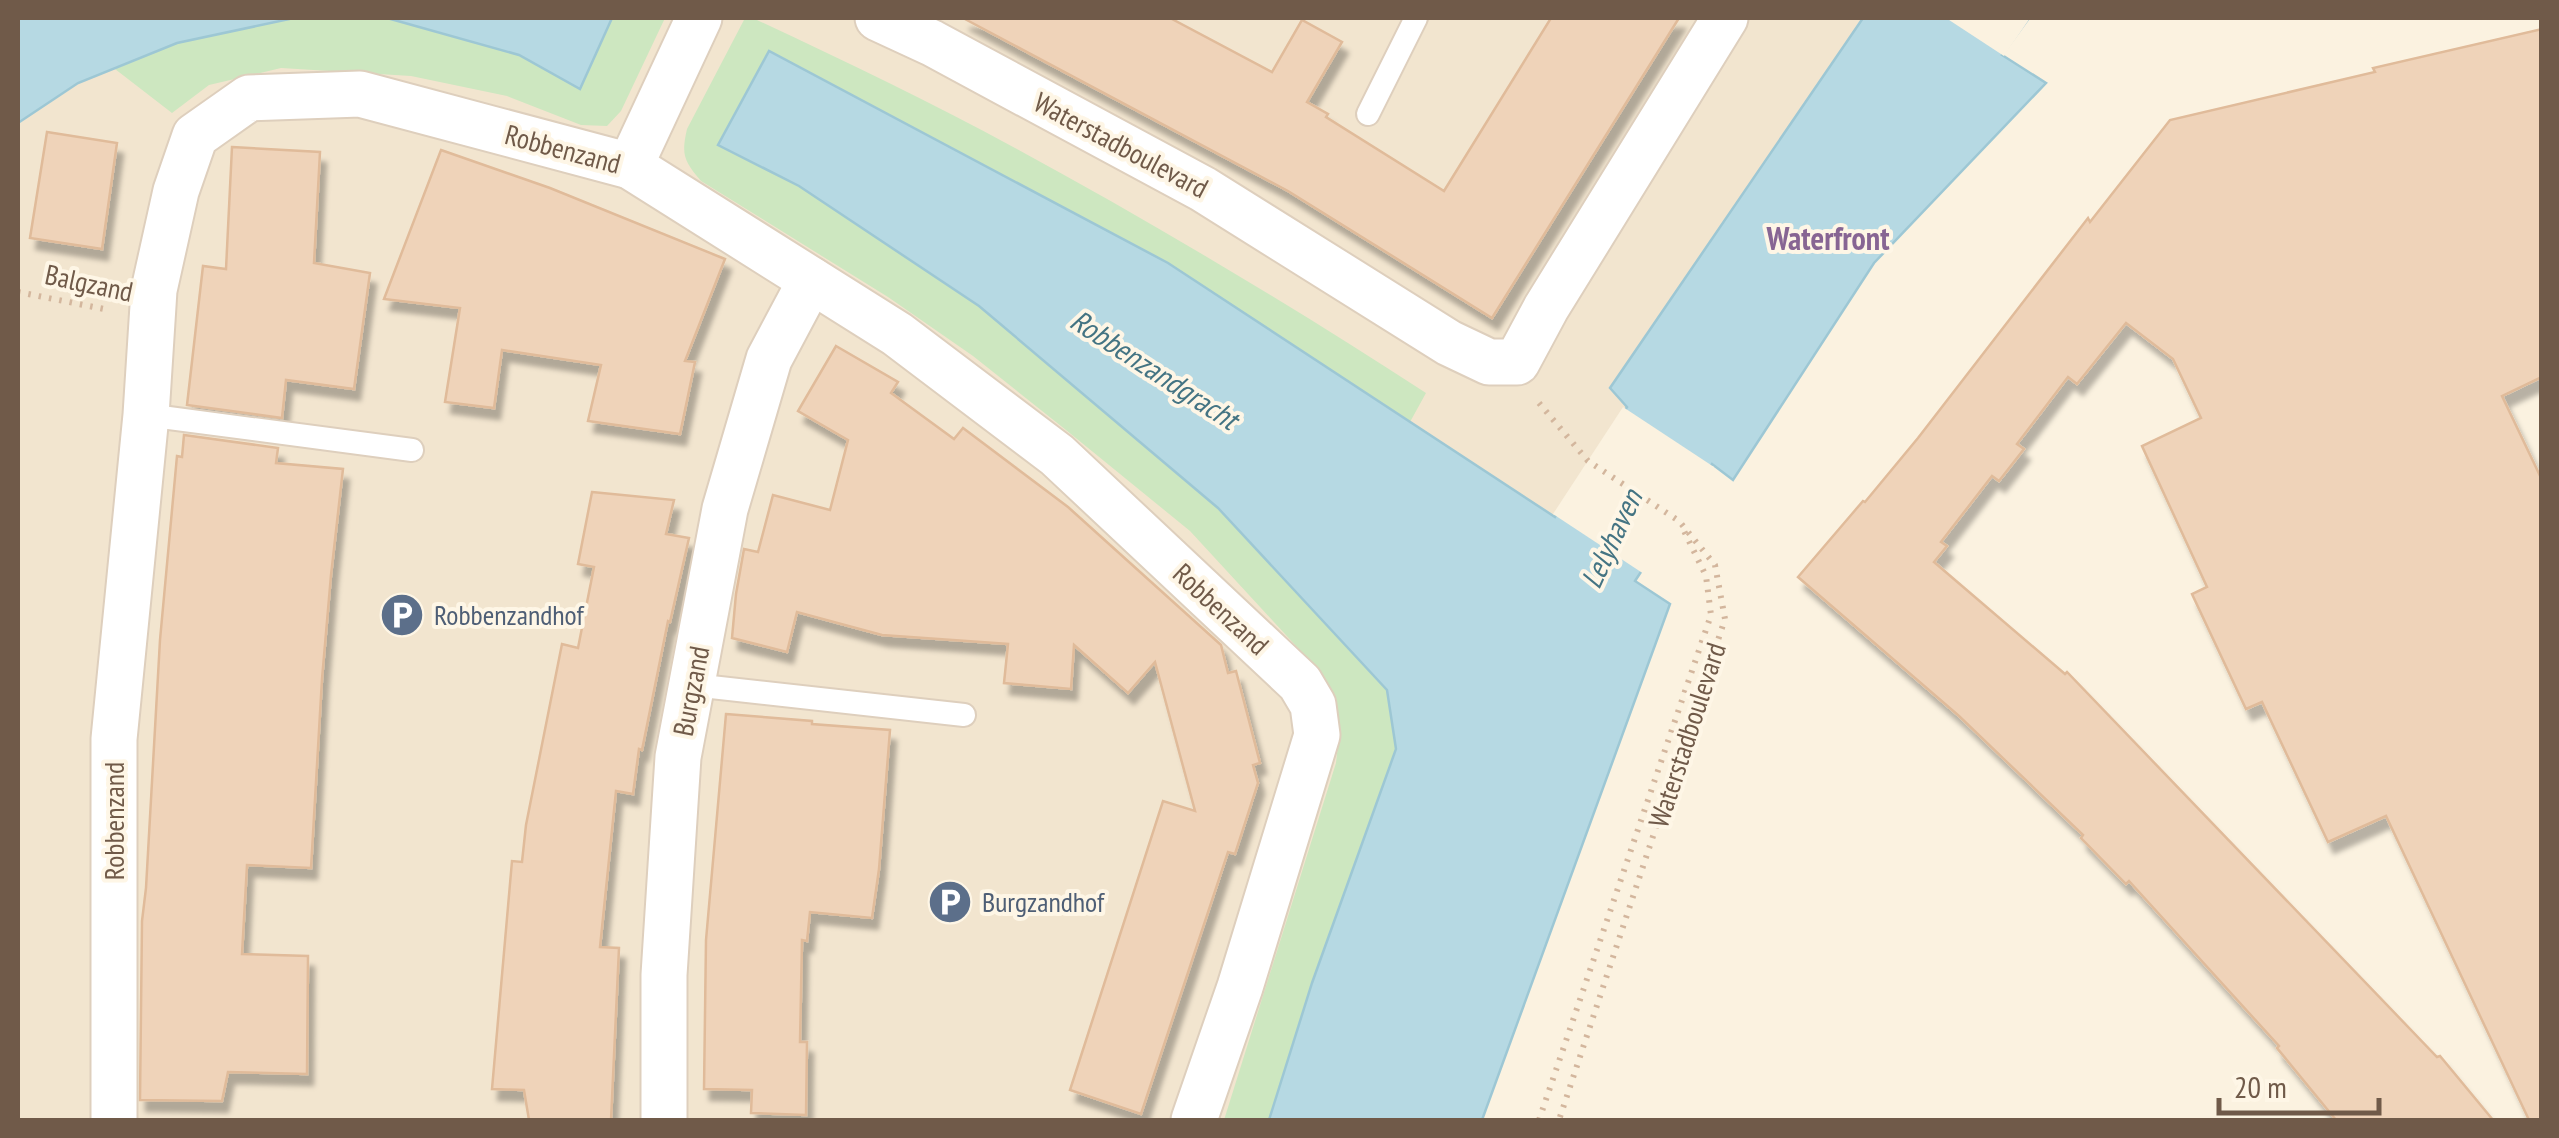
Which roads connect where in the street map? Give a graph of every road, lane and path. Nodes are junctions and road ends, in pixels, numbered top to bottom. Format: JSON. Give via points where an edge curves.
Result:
{"nodes":[{"id":1,"x":699,"y":18,"type":"edge"},
{"id":2,"x":878,"y":18,"type":"edge"},
{"id":3,"x":1416,"y":18,"type":"edge"},
{"id":4,"x":1725,"y":18,"type":"edge"},
{"id":5,"x":1368,"y":114,"type":"dead end"},
{"id":6,"x":630,"y":166,"type":"junction"},
{"id":7,"x":811,"y":280,"type":"junction"},
{"id":8,"x":18,"y":292,"type":"edge"},
{"id":9,"x":152,"y":319,"type":"junction"},
{"id":10,"x":1517,"y":362,"type":"junction"},
{"id":11,"x":146,"y":414,"type":"junction"},
{"id":12,"x":412,"y":450,"type":"dead end"},
{"id":13,"x":1679,"y":521,"type":"junction"},
{"id":14,"x":693,"y":685,"type":"junction"},
{"id":15,"x":964,"y":715,"type":"dead end"},
{"id":16,"x":114,"y":1120,"type":"edge"},
{"id":17,"x":664,"y":1120,"type":"edge"},
{"id":18,"x":1194,"y":1120,"type":"edge"},
{"id":19,"x":1539,"y":1120,"type":"edge"},
{"id":20,"x":1559,"y":1120,"type":"edge"}],
"edges":[{"from":1,"to":6,"type":"street"},
{"from":2,"to":10,"type":"street","name":"Waterstadboulevard","via":[[1204,188],[1462,350],[1489,362]]},
{"from":3,"to":5,"type":"lane"},
{"from":4,"to":10,"type":"street"},
{"from":6,"to":7,"type":"street","name":"Robbenzand"},
{"from":6,"to":9,"type":"street","name":"Robbenzand","via":[[360,94],[249,98],[194,136],[176,192]]},
{"from":7,"to":14,"type":"street","name":"Burgzand","via":[[769,359],[725,509]]},
{"from":7,"to":18,"type":"street","name":"Robbenzand","via":[[897,334],[1057,455],[1300,684],[1313,705],[1317,735]]},
{"from":8,"to":9,"type":"path","name":"Balgzand"},
{"from":9,"to":11,"type":"street","name":"Robbenzand"},
{"from":10,"to":13,"type":"path","name":"Waterstadboulevard","via":[[1538,402],[1588,461]]},
{"from":11,"to":12,"type":"lane"},
{"from":11,"to":16,"type":"street","name":"Robbenzand","via":[[114,738]]},
{"from":13,"to":19,"type":"path","via":[[1706,576],[1710,614]]},
{"from":13,"to":20,"type":"path","name":"Waterstadboulevard","via":[[1715,565],[1725,619]]},
{"from":14,"to":15,"type":"lane"},
{"from":14,"to":17,"type":"street","name":"Burgzand","via":[[678,757],[664,975]]}]}
